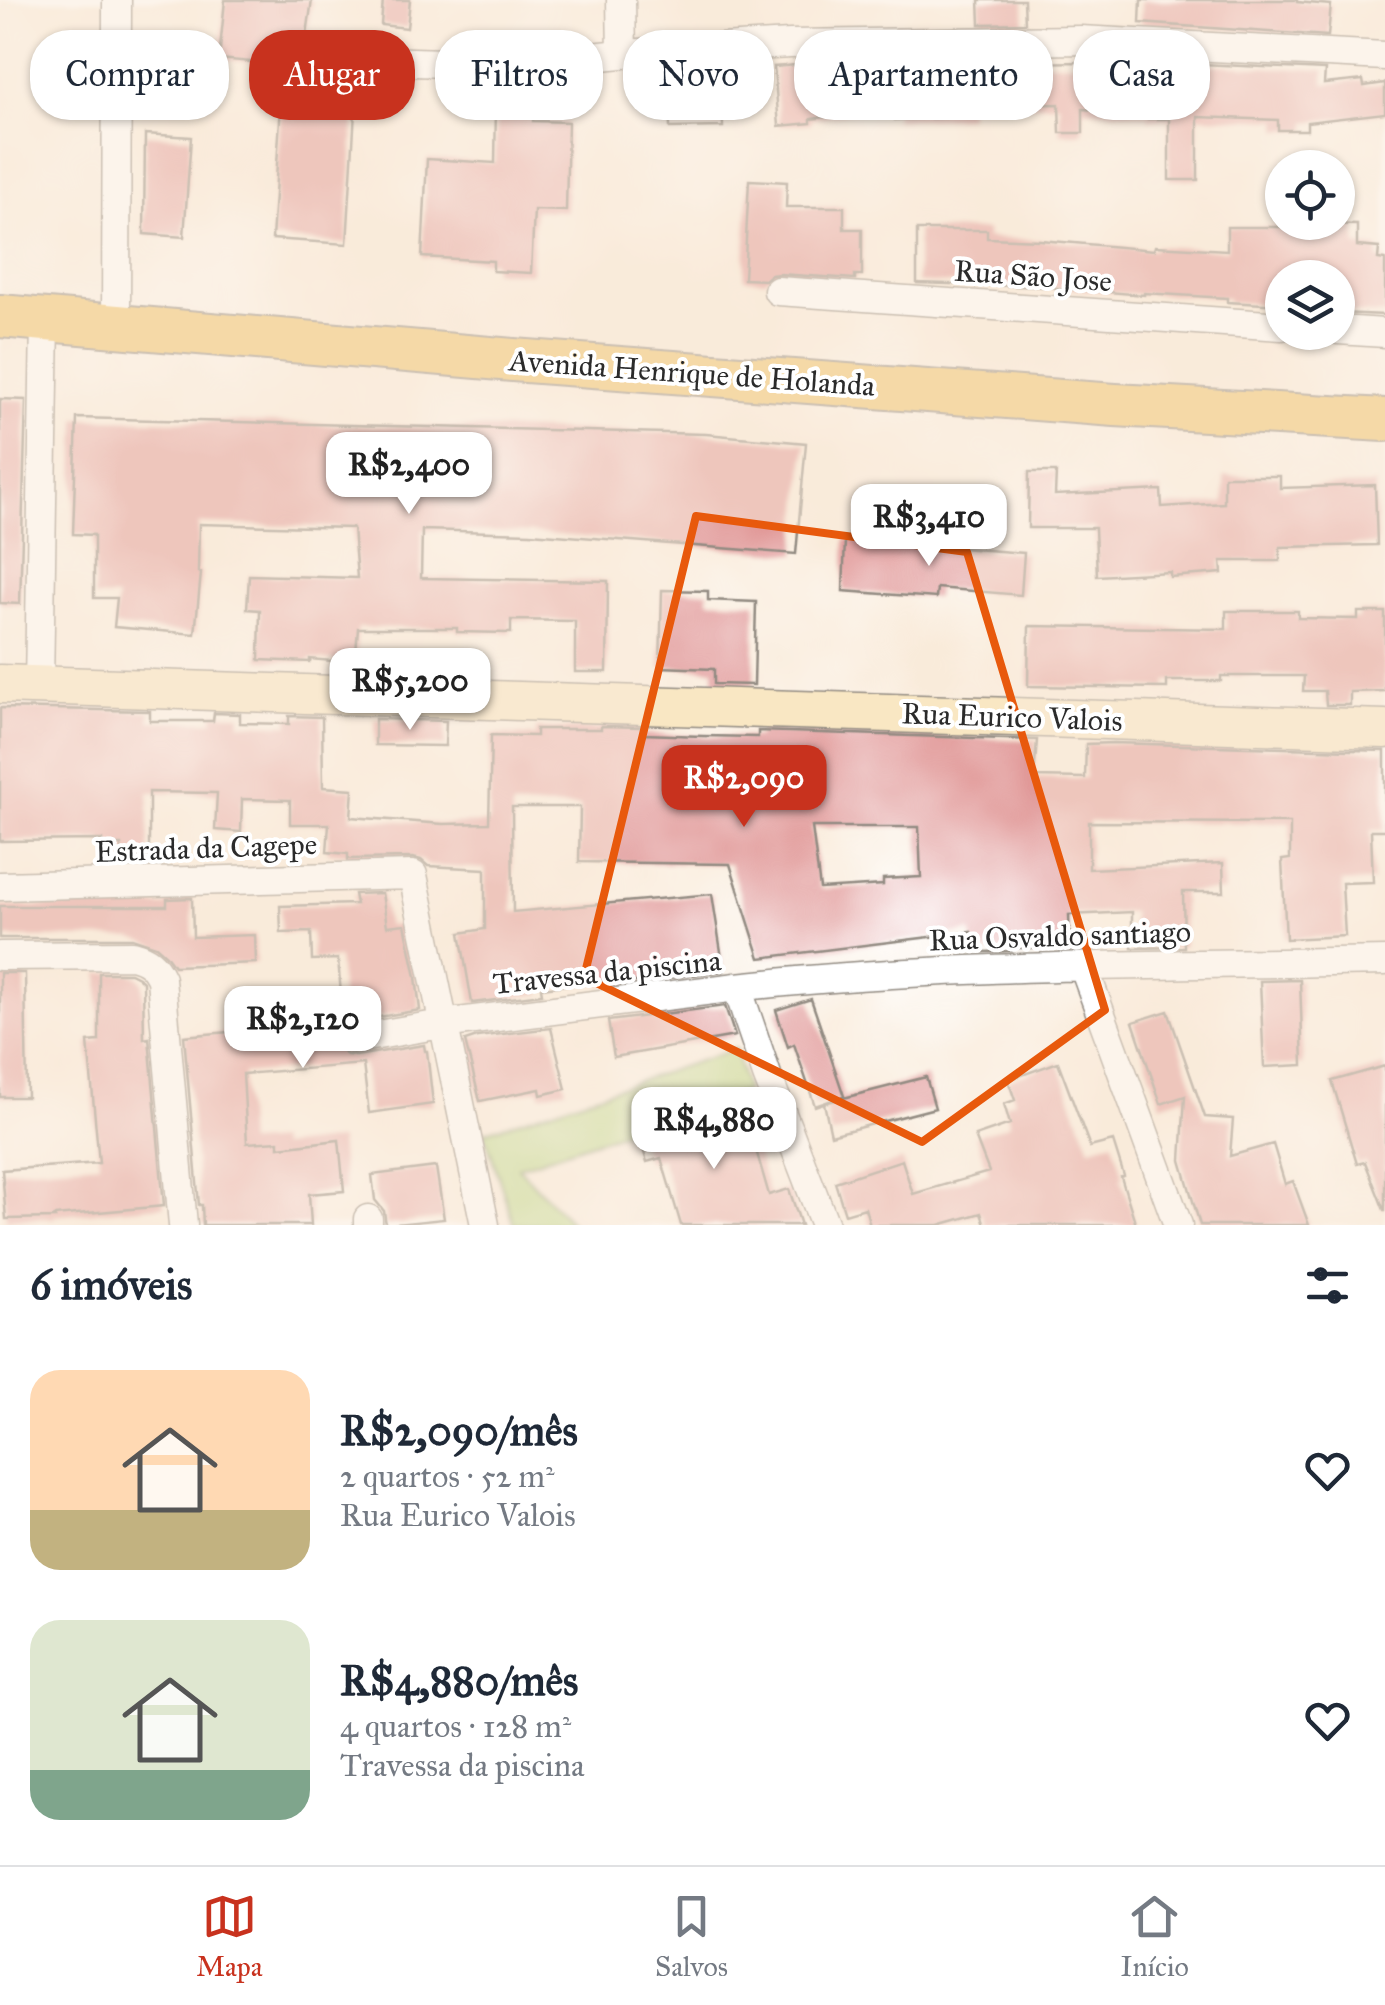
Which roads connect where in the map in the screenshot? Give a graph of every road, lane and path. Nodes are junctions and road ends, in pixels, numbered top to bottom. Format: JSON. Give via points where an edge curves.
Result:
{"nodes":[{"id":1,"x":117,"y":0,"type":"edge"},
{"id":2,"x":622,"y":0,"type":"edge"},
{"id":3,"x":622,"y":54,"type":"junction"},
{"id":4,"x":1385,"y":56,"type":"edge"},
{"id":5,"x":415,"y":62,"type":"edge"},
{"id":6,"x":778,"y":291,"type":"dead end"},
{"id":7,"x":0,"y":316,"type":"edge"},
{"id":8,"x":45,"y":320,"type":"junction"},
{"id":9,"x":1265,"y":325,"type":"edge"},
{"id":10,"x":116,"y":326,"type":"junction"},
{"id":11,"x":1355,"y":331,"type":"edge"},
{"id":12,"x":1385,"y":333,"type":"edge"},
{"id":13,"x":1385,"y":420,"type":"edge"},
{"id":14,"x":0,"y":684,"type":"edge"},
{"id":15,"x":39,"y":686,"type":"junction"},
{"id":16,"x":1385,"y":729,"type":"edge"},
{"id":17,"x":0,"y":886,"type":"edge"},
{"id":18,"x":0,"y":956,"type":"edge"},
{"id":19,"x":1385,"y":961,"type":"edge"},
{"id":20,"x":1084,"y":968,"type":"junction"},
{"id":21,"x":737,"y":987,"type":"junction"},
{"id":22,"x":442,"y":1024,"type":"junction"},
{"id":23,"x":354,"y":1039,"type":"dead end"},
{"id":24,"x":476,"y":1221,"type":"edge"},
{"id":25,"x":182,"y":1225,"type":"edge"},
{"id":26,"x":825,"y":1225,"type":"edge"},
{"id":27,"x":1178,"y":1225,"type":"edge"}],
"edges":[{"from":1,"to":10,"type":"street"},
{"from":2,"to":3,"type":"street"},
{"from":3,"to":4,"type":"street","via":[[1080,40]]},
{"from":3,"to":5,"type":"street","via":[[508,65]]},
{"from":6,"to":9,"type":"street","name":"Rua São Jose"},
{"from":7,"to":8,"type":"main road","name":"Avenida Henrique de Holanda"},
{"from":8,"to":10,"type":"main road","name":"Avenida Henrique de Holanda"},
{"from":8,"to":15,"type":"street"},
{"from":10,"to":13,"type":"main road","name":"Avenida Henrique de Holanda","via":[[1114,405]]},
{"from":11,"to":12,"type":"street"},
{"from":14,"to":15,"type":"main road","name":"Rua Eurico Valois"},
{"from":15,"to":16,"type":"main road","name":"Rua Eurico Valois"},
{"from":17,"to":22,"type":"street","name":"Estrada da Cagepe","via":[[413,874]]},
{"from":18,"to":25,"type":"street","via":[[132,955],[155,966]]},
{"from":19,"to":20,"type":"street","name":"Rua Osvaldo santiago"},
{"from":20,"to":21,"type":"street","name":"Rua Osvaldo santiago","via":[[827,977]]},
{"from":20,"to":27,"type":"street"},
{"from":21,"to":22,"type":"street","name":"Travessa da piscina"},
{"from":21,"to":26,"type":"street","name":"Travessa da piscina"},
{"from":22,"to":23,"type":"street","name":"Travessa da piscina"},
{"from":22,"to":24,"type":"street"}]}
